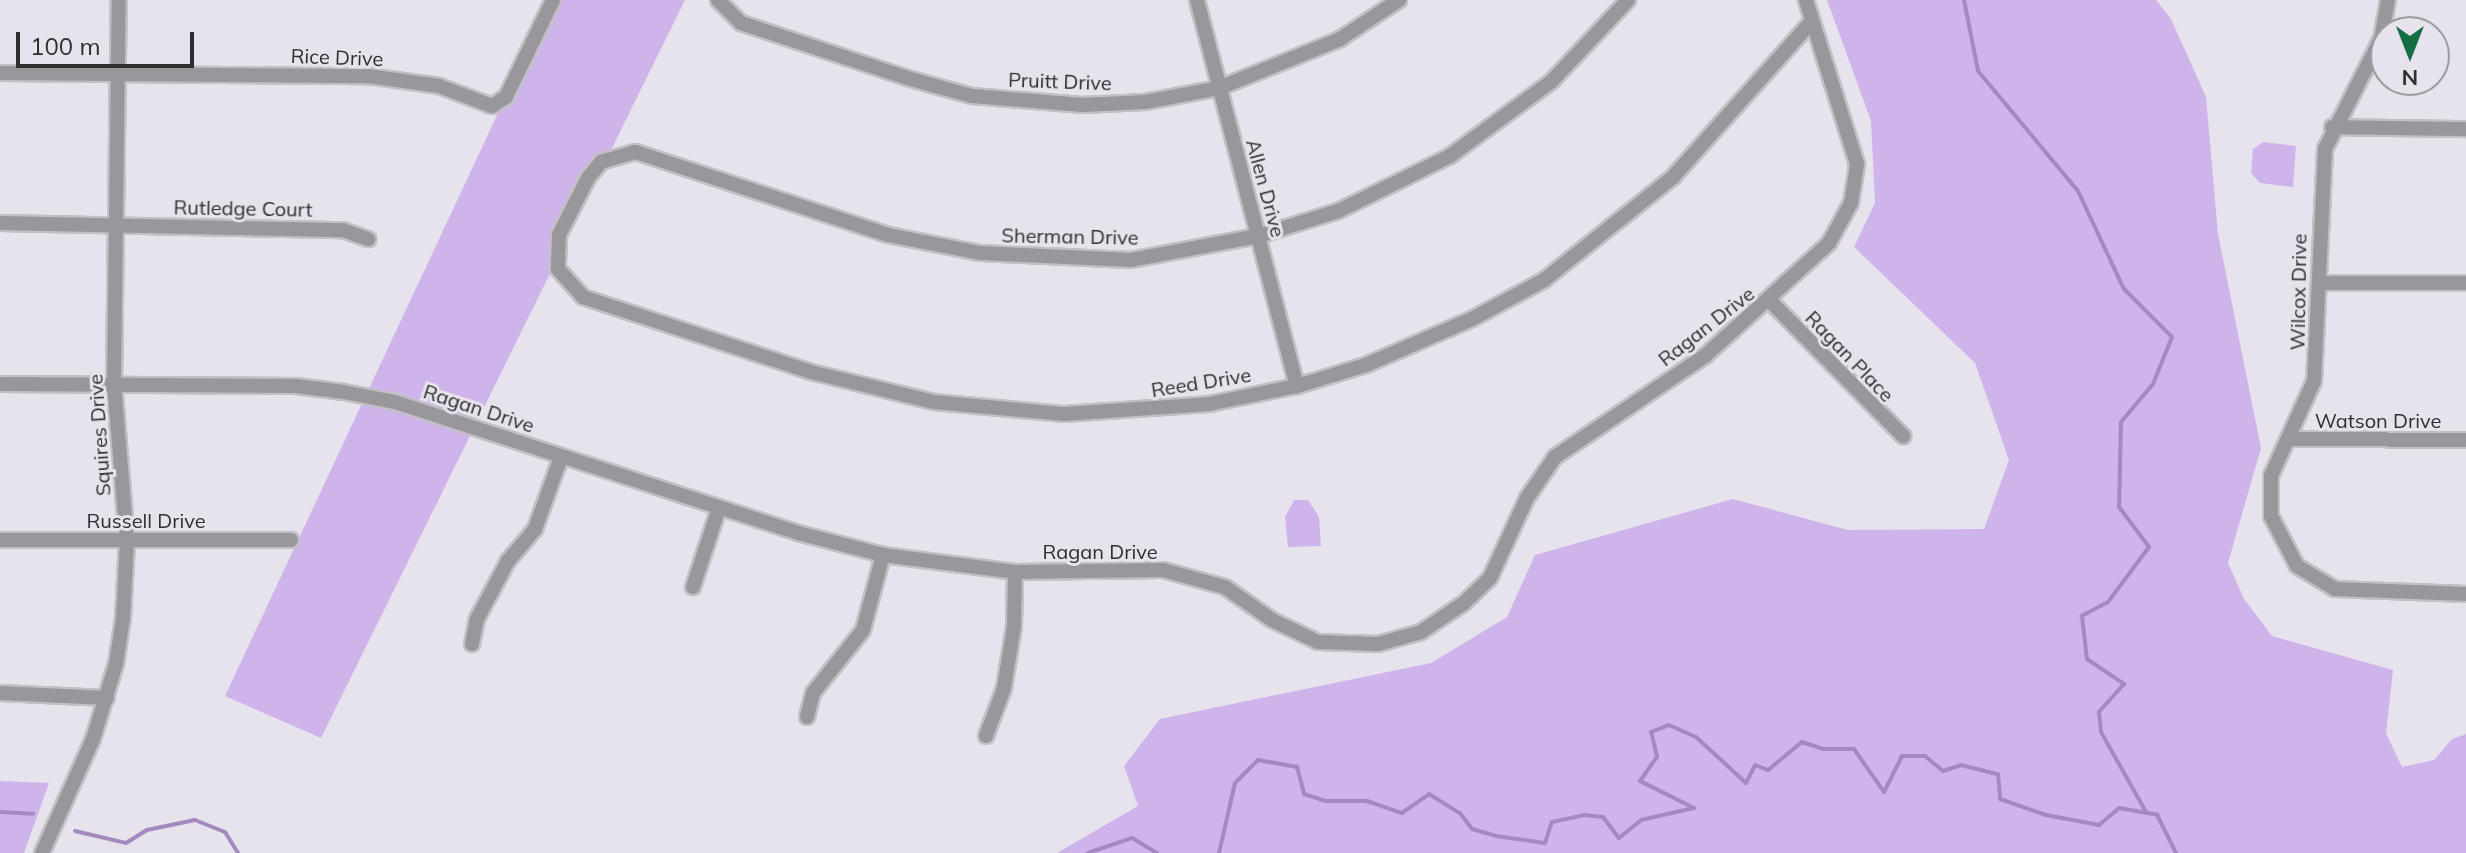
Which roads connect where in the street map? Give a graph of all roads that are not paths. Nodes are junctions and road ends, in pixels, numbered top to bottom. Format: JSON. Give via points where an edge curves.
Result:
{"nodes":[{"id":1,"x":119,"y":0,"type":"edge"},
{"id":2,"x":553,"y":0,"type":"edge"},
{"id":3,"x":718,"y":0,"type":"edge"},
{"id":4,"x":1197,"y":0,"type":"edge"},
{"id":5,"x":1399,"y":0,"type":"edge"},
{"id":6,"x":1628,"y":0,"type":"edge"},
{"id":7,"x":1806,"y":0,"type":"edge"},
{"id":8,"x":2388,"y":0,"type":"edge"},
{"id":9,"x":1812,"y":21,"type":"junction"},
{"id":10,"x":0,"y":73,"type":"edge"},
{"id":11,"x":118,"y":73,"type":"junction"},
{"id":12,"x":1219,"y":88,"type":"junction"},
{"id":13,"x":2332,"y":127,"type":"junction"},
{"id":14,"x":2466,"y":129,"type":"edge"},
{"id":15,"x":571,"y":210,"type":"joint"},
{"id":16,"x":0,"y":223,"type":"edge"},
{"id":17,"x":117,"y":226,"type":"junction"},
{"id":18,"x":1258,"y":236,"type":"junction"},
{"id":19,"x":368,"y":239,"type":"dead end"},
{"id":20,"x":2319,"y":283,"type":"junction"},
{"id":21,"x":2466,"y":283,"type":"edge"},
{"id":22,"x":1770,"y":301,"type":"junction"},
{"id":23,"x":0,"y":384,"type":"edge"},
{"id":24,"x":114,"y":384,"type":"junction"},
{"id":25,"x":1297,"y":386,"type":"junction"},
{"id":26,"x":1903,"y":436,"type":"dead end"},
{"id":27,"x":2289,"y":439,"type":"junction"},
{"id":28,"x":2466,"y":440,"type":"edge"},
{"id":29,"x":561,"y":457,"type":"junction"},
{"id":30,"x":719,"y":508,"type":"junction"},
{"id":31,"x":0,"y":540,"type":"edge"},
{"id":32,"x":291,"y":540,"type":"dead end"},
{"id":33,"x":127,"y":541,"type":"junction"},
{"id":34,"x":883,"y":555,"type":"junction"},
{"id":35,"x":1015,"y":572,"type":"junction"},
{"id":36,"x":693,"y":587,"type":"dead end"},
{"id":37,"x":2466,"y":594,"type":"edge"},
{"id":38,"x":472,"y":644,"type":"dead end"},
{"id":39,"x":0,"y":693,"type":"edge"},
{"id":40,"x":107,"y":698,"type":"junction"},
{"id":41,"x":807,"y":717,"type":"dead end"},
{"id":42,"x":986,"y":736,"type":"dead end"},
{"id":43,"x":42,"y":853,"type":"edge"}],
"edges":[{"from":1,"to":11,"type":"street","name":"Squires Drive"},
{"from":2,"to":11,"type":"street","name":"Rice Drive","via":[[506,97],[492,106],[439,86],[368,76]]},
{"from":3,"to":12,"type":"street","name":"Pruitt Drive","via":[[741,23],[972,96],[1083,105],[1145,102]]},
{"from":4,"to":12,"type":"street","name":"Allen Drive"},
{"from":5,"to":12,"type":"street","name":"Pruitt Drive","via":[[1340,39]]},
{"from":6,"to":18,"type":"street","name":"Sherman Drive","via":[[1552,81],[1450,156],[1338,211]]},
{"from":7,"to":9,"type":"street","name":"Ragan Drive"},
{"from":8,"to":13,"type":"street","name":"Wilcox Drive","via":[[2381,39]]},
{"from":9,"to":22,"type":"street","name":"Ragan Drive","via":[[1854,145],[1856,182],[1844,220],[1829,243]]},
{"from":9,"to":25,"type":"street","name":"Reed Drive","via":[[1673,177],[1544,280],[1443,333]]},
{"from":10,"to":11,"type":"street","name":"Rice Drive"},
{"from":11,"to":17,"type":"street","name":"Squires Drive"},
{"from":12,"to":18,"type":"street","name":"Allen Drive"},
{"from":13,"to":14,"type":"street"},
{"from":13,"to":20,"type":"street","name":"Wilcox Drive","via":[[2321,174]]},
{"from":15,"to":18,"type":"street","name":"Sherman Drive","via":[[601,162],[635,152],[888,235],[980,253],[1131,260]]},
{"from":15,"to":25,"type":"street","name":"Reed Drive","via":[[555,252],[566,284],[583,297],[870,389],[934,402],[1064,414],[1209,404]]},
{"from":16,"to":17,"type":"street","name":"Rutledge Court"},
{"from":17,"to":19,"type":"street","name":"Rutledge Court","via":[[343,230]]},
{"from":17,"to":24,"type":"street","name":"Squires Drive"},
{"from":18,"to":25,"type":"street","name":"Allen Drive"},
{"from":20,"to":21,"type":"street"},
{"from":20,"to":27,"type":"street","name":"Wilcox Drive","via":[[2314,381]]},
{"from":22,"to":26,"type":"street","name":"Ragan Place"},
{"from":22,"to":35,"type":"street","name":"Ragan Drive","via":[[1696,362],[1555,457],[1527,498],[1490,578],[1421,632],[1345,646],[1302,636],[1225,587],[1195,576],[1163,570]]},
{"from":23,"to":24,"type":"street","name":"Ragan Drive"},
{"from":24,"to":29,"type":"street","name":"Ragan Drive","via":[[344,392],[395,402]]},
{"from":24,"to":33,"type":"street","name":"Squires Drive"},
{"from":27,"to":28,"type":"street","name":"Watson Drive"},
{"from":27,"to":37,"type":"street","name":"Wilcox Drive","via":[[2271,476],[2271,516],[2285,551],[2310,577],[2359,594]]},
{"from":29,"to":30,"type":"street","name":"Ragan Drive"},
{"from":29,"to":38,"type":"street","via":[[535,529],[502,573],[477,619]]},
{"from":30,"to":34,"type":"street","name":"Ragan Drive"},
{"from":30,"to":36,"type":"street"},
{"from":31,"to":33,"type":"street","name":"Russell Drive"},
{"from":32,"to":33,"type":"street","name":"Russell Drive"},
{"from":33,"to":40,"type":"street","name":"Squires Drive","via":[[123,618]]},
{"from":34,"to":35,"type":"street","name":"Ragan Drive"},
{"from":34,"to":41,"type":"street","via":[[863,630],[813,693]]},
{"from":35,"to":42,"type":"street","via":[[1014,626],[1004,688]]},
{"from":39,"to":40,"type":"street"},
{"from":40,"to":43,"type":"street","name":"Squires Drive"}]}
